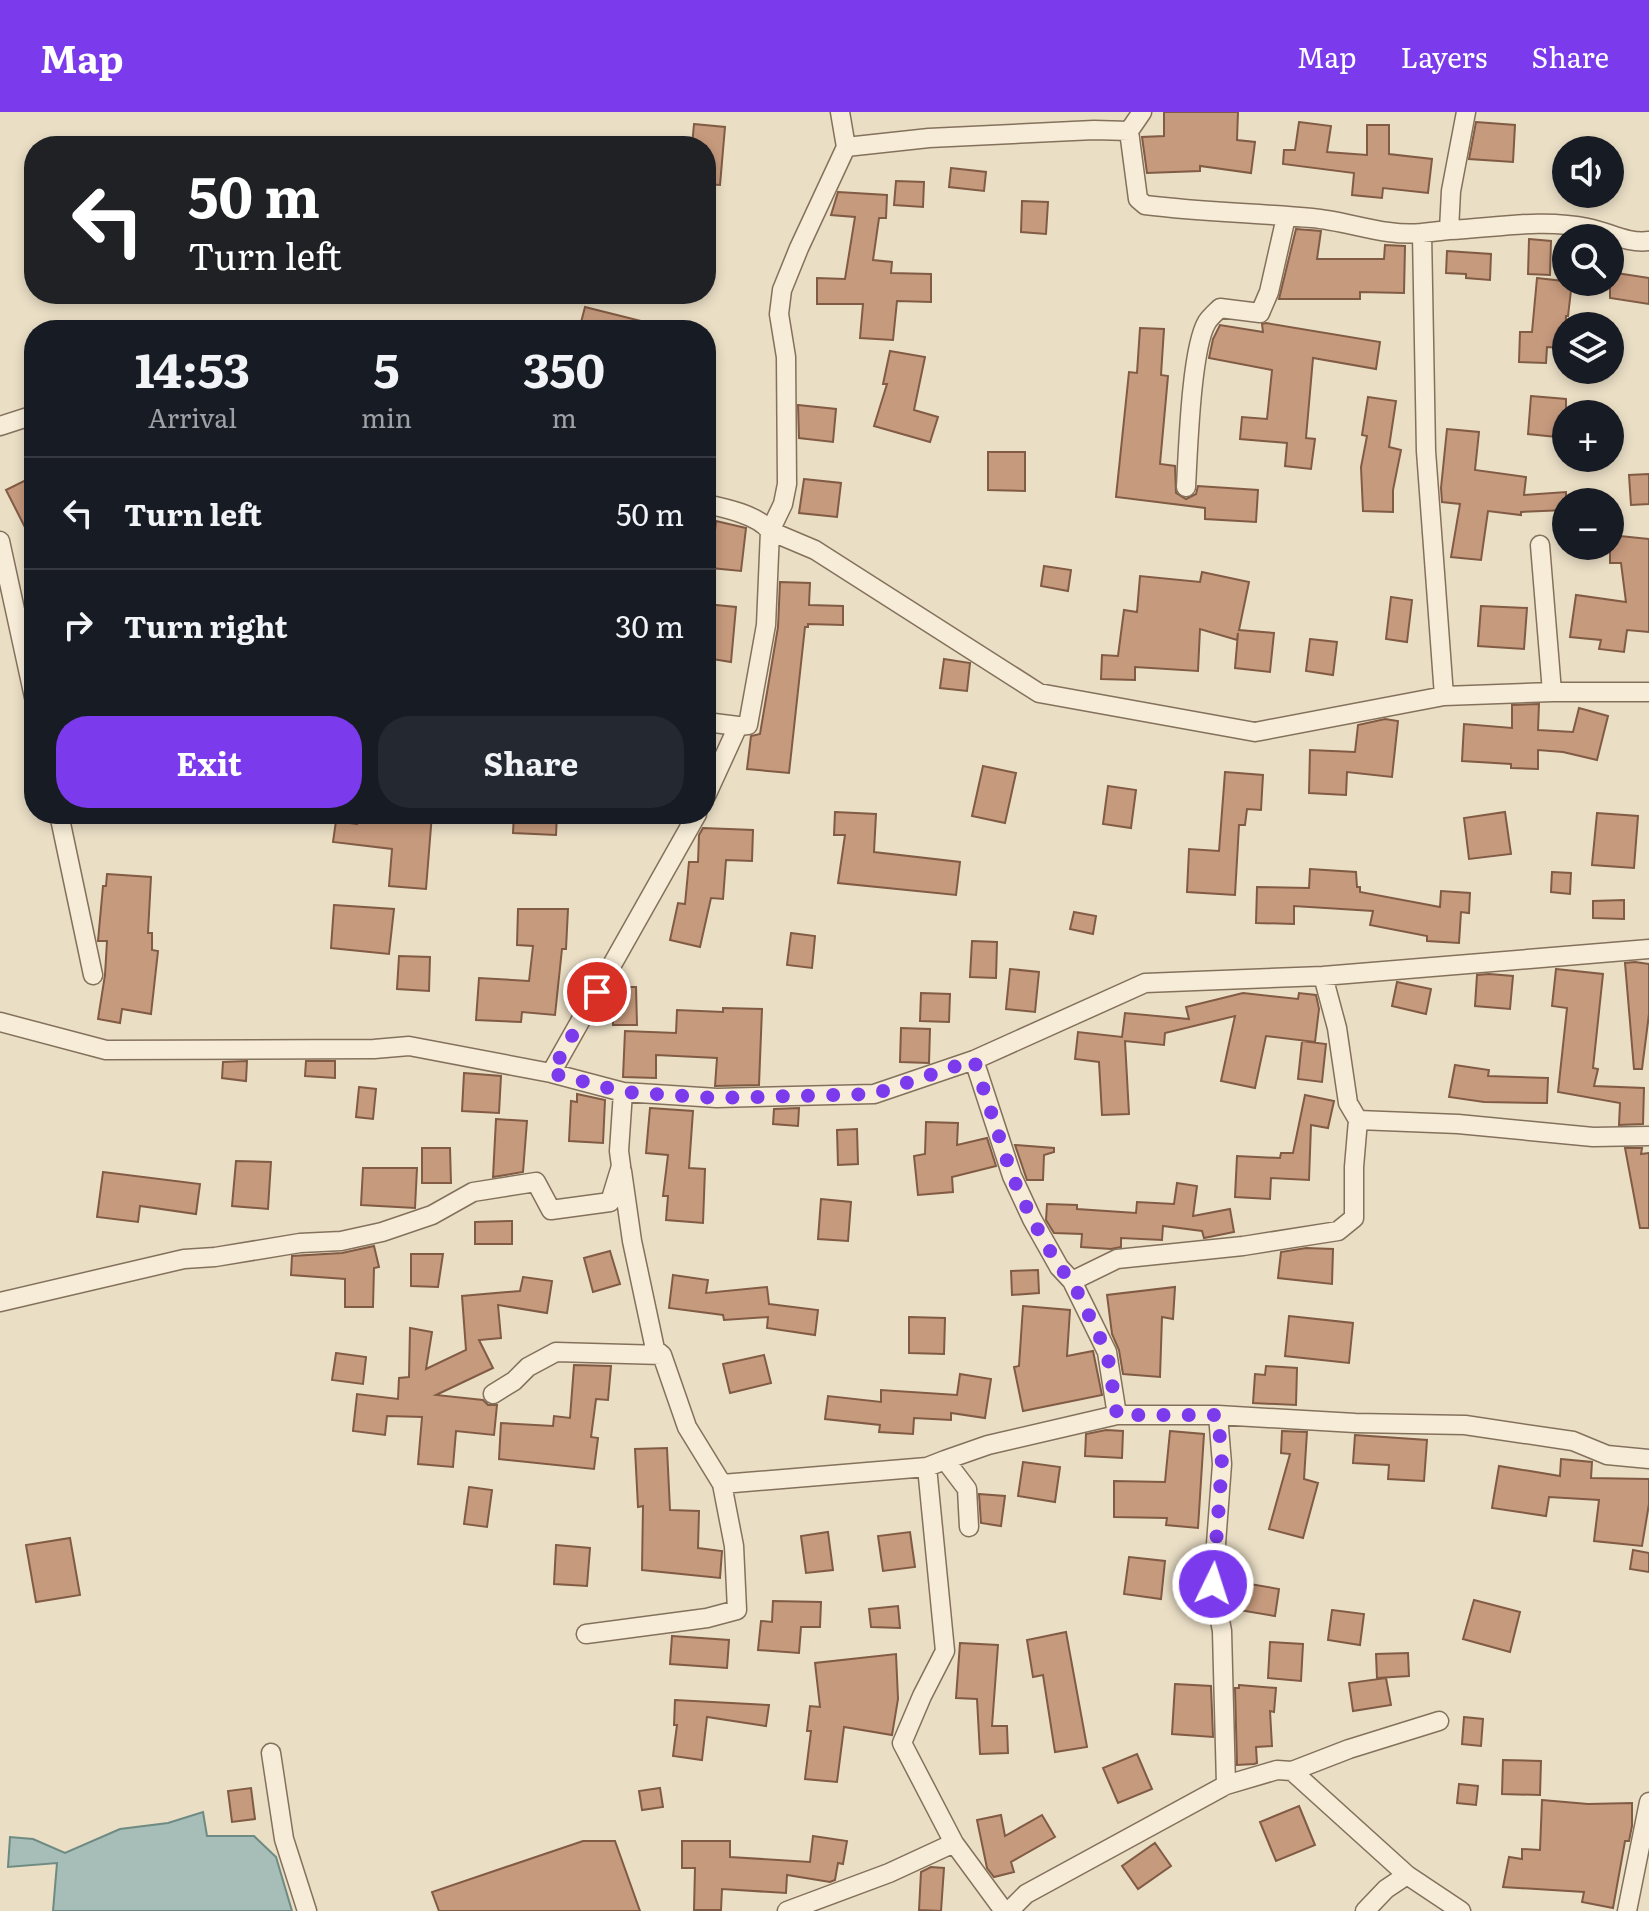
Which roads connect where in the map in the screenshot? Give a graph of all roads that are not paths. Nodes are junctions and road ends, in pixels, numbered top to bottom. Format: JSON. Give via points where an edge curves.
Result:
{"nodes":[{"id":1,"x":840,"y":112,"type":"edge"},
{"id":2,"x":1142,"y":112,"type":"edge"},
{"id":3,"x":1466,"y":112,"type":"edge"},
{"id":4,"x":1129,"y":131,"type":"junction"},
{"id":5,"x":846,"y":147,"type":"junction"},
{"id":6,"x":1286,"y":217,"type":"junction"},
{"id":7,"x":1449,"y":230,"type":"junction"},
{"id":8,"x":1422,"y":233,"type":"junction"},
{"id":9,"x":1649,"y":241,"type":"edge"},
{"id":10,"x":24,"y":418,"type":"edge"},
{"id":11,"x":0,"y":426,"type":"edge"},
{"id":12,"x":1186,"y":487,"type":"dead end"},
{"id":13,"x":716,"y":506,"type":"edge"},
{"id":14,"x":770,"y":531,"type":"junction"},
{"id":15,"x":0,"y":541,"type":"edge"},
{"id":16,"x":1540,"y":545,"type":"dead end"},
{"id":17,"x":24,"y":651,"type":"edge"},
{"id":18,"x":1552,"y":692,"type":"junction"},
{"id":19,"x":1649,"y":692,"type":"edge"},
{"id":20,"x":1444,"y":696,"type":"junction"},
{"id":21,"x":716,"y":723,"type":"edge"},
{"id":22,"x":738,"y":726,"type":"junction"},
{"id":23,"x":716,"y":774,"type":"edge"},
{"id":24,"x":61,"y":824,"type":"edge"},
{"id":25,"x":691,"y":824,"type":"edge"},
{"id":26,"x":1649,"y":949,"type":"edge"},
{"id":27,"x":93,"y":975,"type":"dead end"},
{"id":28,"x":1323,"y":976,"type":"junction"},
{"id":29,"x":0,"y":1022,"type":"edge"},
{"id":30,"x":974,"y":1060,"type":"junction"},
{"id":31,"x":551,"y":1073,"type":"junction"},
{"id":32,"x":623,"y":1092,"type":"junction"},
{"id":33,"x":1358,"y":1120,"type":"junction"},
{"id":34,"x":1649,"y":1136,"type":"edge"},
{"id":35,"x":621,"y":1166,"type":"junction"},
{"id":36,"x":1072,"y":1281,"type":"junction"},
{"id":37,"x":0,"y":1302,"type":"edge"},
{"id":38,"x":662,"y":1355,"type":"junction"},
{"id":39,"x":493,"y":1394,"type":"dead end"},
{"id":40,"x":1117,"y":1415,"type":"junction"},
{"id":41,"x":1218,"y":1415,"type":"junction"},
{"id":42,"x":1649,"y":1459,"type":"edge"},
{"id":43,"x":945,"y":1460,"type":"junction"},
{"id":44,"x":927,"y":1467,"type":"junction"},
{"id":45,"x":722,"y":1484,"type":"junction"},
{"id":46,"x":969,"y":1527,"type":"dead end"},
{"id":47,"x":586,"y":1634,"type":"dead end"},
{"id":48,"x":1439,"y":1721,"type":"dead end"},
{"id":49,"x":271,"y":1753,"type":"dead end"},
{"id":50,"x":1292,"y":1771,"type":"junction"},
{"id":51,"x":1226,"y":1785,"type":"junction"},
{"id":52,"x":1649,"y":1802,"type":"edge"},
{"id":53,"x":954,"y":1843,"type":"junction"},
{"id":54,"x":1407,"y":1875,"type":"junction"},
{"id":55,"x":307,"y":1911,"type":"edge"},
{"id":56,"x":787,"y":1911,"type":"edge"},
{"id":57,"x":1006,"y":1911,"type":"edge"},
{"id":58,"x":1365,"y":1911,"type":"edge"},
{"id":59,"x":1461,"y":1911,"type":"edge"},
{"id":60,"x":1627,"y":1911,"type":"edge"}],
"edges":[{"from":1,"to":5,"type":"street"},
{"from":2,"to":4,"type":"street"},
{"from":3,"to":7,"type":"street"},
{"from":4,"to":5,"type":"street","via":[[929,138]]},
{"from":4,"to":6,"type":"street","via":[[1138,199],[1145,205]]},
{"from":5,"to":14,"type":"street","via":[[782,290],[787,484]]},
{"from":6,"to":8,"type":"street"},
{"from":6,"to":12,"type":"street","via":[[1260,313],[1220,308],[1201,337]]},
{"from":7,"to":8,"type":"street"},
{"from":7,"to":9,"type":"street","via":[[1523,223],[1587,228]]},
{"from":8,"to":20,"type":"street","via":[[1426,451]]},
{"from":10,"to":11,"type":"street"},
{"from":13,"to":14,"type":"street"},
{"from":14,"to":20,"type":"street","via":[[815,550],[1039,693],[1255,732]]},
{"from":14,"to":22,"type":"street","via":[[766,625],[748,725]]},
{"from":15,"to":17,"type":"street"},
{"from":16,"to":18,"type":"street"},
{"from":18,"to":19,"type":"street"},
{"from":18,"to":20,"type":"street"},
{"from":21,"to":22,"type":"street"},
{"from":22,"to":23,"type":"street"},
{"from":24,"to":27,"type":"street"},
{"from":25,"to":31,"type":"street"},
{"from":26,"to":28,"type":"street"},
{"from":28,"to":30,"type":"street","via":[[1145,983]]},
{"from":28,"to":33,"type":"street","via":[[1348,1103]]},
{"from":29,"to":31,"type":"street","via":[[106,1050],[409,1046]]},
{"from":30,"to":32,"type":"street","via":[[874,1094],[717,1098]]},
{"from":30,"to":36,"type":"street","via":[[1012,1176],[1059,1267]]},
{"from":31,"to":32,"type":"street"},
{"from":32,"to":35,"type":"street"},
{"from":33,"to":34,"type":"street","via":[[1593,1137]]},
{"from":33,"to":36,"type":"street","via":[[1354,1218],[1338,1231],[1117,1259]]},
{"from":35,"to":37,"type":"street","via":[[610,1202],[551,1210],[536,1182],[473,1192],[432,1215],[382,1232],[184,1259]]},
{"from":35,"to":38,"type":"street","via":[[655,1349]]},
{"from":36,"to":40,"type":"street","via":[[1107,1352]]},
{"from":38,"to":39,"type":"street","via":[[556,1352]]},
{"from":38,"to":45,"type":"street","via":[[687,1427]]},
{"from":40,"to":41,"type":"street"},
{"from":40,"to":43,"type":"street"},
{"from":41,"to":42,"type":"street","via":[[1465,1425]]},
{"from":41,"to":51,"type":"street","via":[[1222,1464],[1213,1584],[1222,1631]]},
{"from":43,"to":44,"type":"street"},
{"from":43,"to":46,"type":"street","via":[[967,1489]]},
{"from":44,"to":45,"type":"street"},
{"from":44,"to":53,"type":"street","via":[[945,1651],[902,1743]]},
{"from":45,"to":47,"type":"street","via":[[734,1546],[737,1610]]},
{"from":48,"to":50,"type":"street"},
{"from":49,"to":55,"type":"street","via":[[284,1839]]},
{"from":50,"to":51,"type":"street","via":[[1277,1770]]},
{"from":50,"to":54,"type":"street"},
{"from":51,"to":57,"type":"street","via":[[1026,1894]]},
{"from":52,"to":60,"type":"street"},
{"from":53,"to":56,"type":"street"},
{"from":53,"to":57,"type":"street"},
{"from":54,"to":58,"type":"street"},
{"from":54,"to":59,"type":"street"}]}
